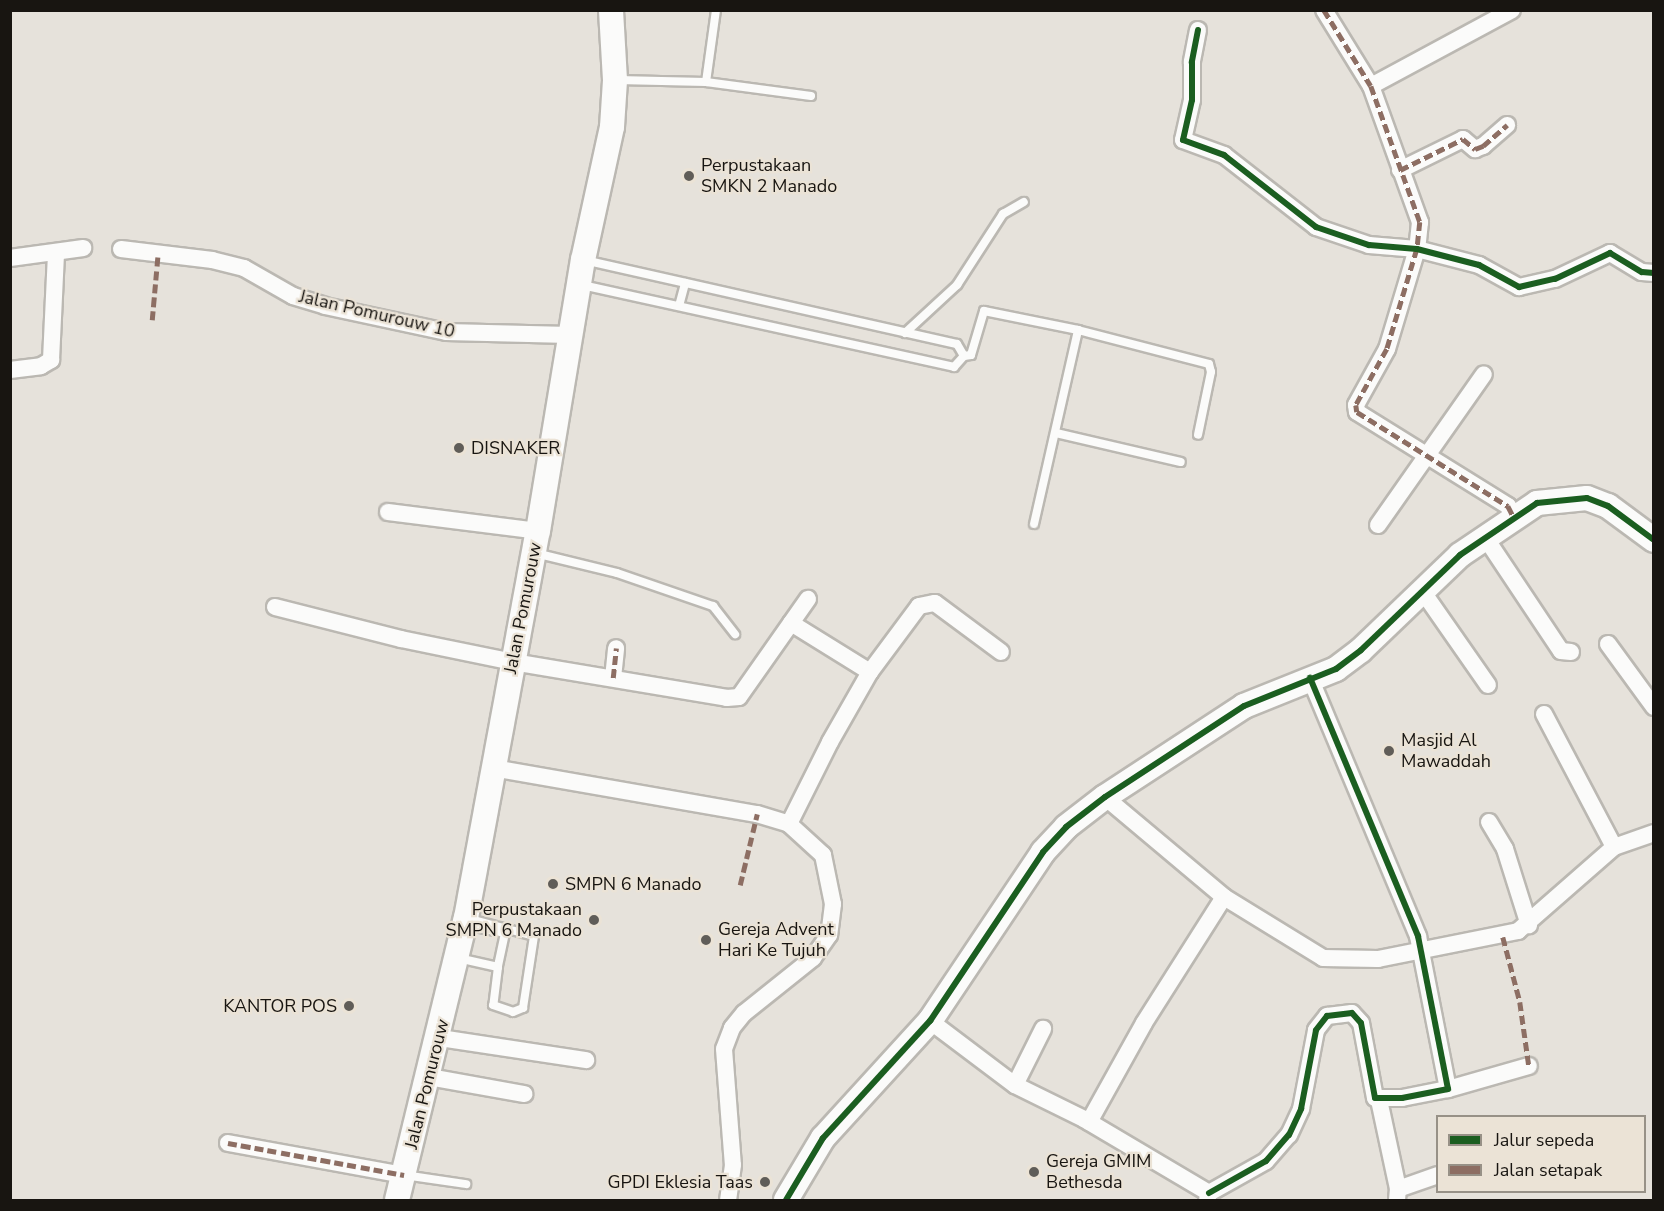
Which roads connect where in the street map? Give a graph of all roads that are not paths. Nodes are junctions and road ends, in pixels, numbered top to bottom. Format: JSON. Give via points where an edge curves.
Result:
{"nodes":[{"id":1,"x":611,"y":10,"type":"edge"},
{"id":2,"x":716,"y":10,"type":"edge"},
{"id":3,"x":1324,"y":10,"type":"edge"},
{"id":4,"x":1512,"y":10,"type":"edge"},
{"id":5,"x":1198,"y":30,"type":"dead end"},
{"id":6,"x":615,"y":80,"type":"junction"},
{"id":7,"x":706,"y":82,"type":"junction"},
{"id":8,"x":1371,"y":86,"type":"junction"},
{"id":9,"x":811,"y":96,"type":"dead end"},
{"id":10,"x":1507,"y":125,"type":"dead end"},
{"id":11,"x":1401,"y":171,"type":"junction"},
{"id":12,"x":1024,"y":202,"type":"dead end"},
{"id":13,"x":83,"y":248,"type":"dead end"},
{"id":14,"x":121,"y":249,"type":"dead end"},
{"id":15,"x":1417,"y":249,"type":"junction"},
{"id":16,"x":56,"y":252,"type":"junction"},
{"id":17,"x":10,"y":258,"type":"edge"},
{"id":18,"x":583,"y":260,"type":"junction"},
{"id":19,"x":1653,"y":273,"type":"edge"},
{"id":20,"x":685,"y":283,"type":"junction"},
{"id":21,"x":578,"y":285,"type":"junction"},
{"id":22,"x":679,"y":306,"type":"junction"},
{"id":23,"x":1078,"y":330,"type":"junction"},
{"id":24,"x":905,"y":333,"type":"junction"},
{"id":25,"x":570,"y":335,"type":"junction"},
{"id":26,"x":964,"y":356,"type":"junction"},
{"id":27,"x":10,"y":370,"type":"edge"},
{"id":28,"x":1484,"y":374,"type":"dead end"},
{"id":29,"x":1056,"y":433,"type":"junction"},
{"id":30,"x":1198,"y":435,"type":"dead end"},
{"id":31,"x":1429,"y":456,"type":"junction"},
{"id":32,"x":1181,"y":462,"type":"dead end"},
{"id":33,"x":388,"y":512,"type":"dead end"},
{"id":34,"x":1514,"y":516,"type":"junction"},
{"id":35,"x":1034,"y":524,"type":"dead end"},
{"id":36,"x":1378,"y":525,"type":"dead end"},
{"id":37,"x":1485,"y":537,"type":"junction"},
{"id":38,"x":1653,"y":540,"type":"edge"},
{"id":39,"x":535,"y":542,"type":"junction"},
{"id":40,"x":1421,"y":589,"type":"junction"},
{"id":41,"x":808,"y":599,"type":"dead end"},
{"id":42,"x":275,"y":607,"type":"dead end"},
{"id":43,"x":791,"y":623,"type":"junction"},
{"id":44,"x":735,"y":634,"type":"dead end"},
{"id":45,"x":1608,"y":644,"type":"dead end"},
{"id":46,"x":616,"y":648,"type":"dead end"},
{"id":47,"x":1001,"y":652,"type":"dead end"},
{"id":48,"x":1571,"y":652,"type":"dead end"},
{"id":49,"x":513,"y":662,"type":"junction"},
{"id":50,"x":870,"y":672,"type":"junction"},
{"id":51,"x":613,"y":678,"type":"junction"},
{"id":52,"x":1310,"y":678,"type":"junction"},
{"id":53,"x":1488,"y":685,"type":"dead end"},
{"id":54,"x":1653,"y":707,"type":"edge"},
{"id":55,"x":1544,"y":714,"type":"dead end"},
{"id":56,"x":493,"y":768,"type":"junction"},
{"id":57,"x":1105,"y":797,"type":"junction"},
{"id":58,"x":1489,"y":822,"type":"dead end"},
{"id":59,"x":789,"y":824,"type":"junction"},
{"id":60,"x":1653,"y":833,"type":"edge"},
{"id":61,"x":1614,"y":847,"type":"junction"},
{"id":62,"x":1218,"y":893,"type":"junction"},
{"id":63,"x":465,"y":922,"type":"junction"},
{"id":64,"x":1529,"y":925,"type":"junction"},
{"id":65,"x":1420,"y":953,"type":"junction"},
{"id":66,"x":457,"y":958,"type":"junction"},
{"id":67,"x":498,"y":967,"type":"junction"},
{"id":68,"x":930,"y":1021,"type":"junction"},
{"id":69,"x":1043,"y":1029,"type":"dead end"},
{"id":70,"x":440,"y":1038,"type":"junction"},
{"id":71,"x":586,"y":1060,"type":"dead end"},
{"id":72,"x":1529,"y":1066,"type":"dead end"},
{"id":73,"x":429,"y":1077,"type":"junction"},
{"id":74,"x":1015,"y":1085,"type":"junction"},
{"id":75,"x":1448,"y":1089,"type":"junction"},
{"id":76,"x":524,"y":1094,"type":"dead end"},
{"id":77,"x":1379,"y":1100,"type":"junction"},
{"id":78,"x":1084,"y":1119,"type":"junction"},
{"id":79,"x":228,"y":1143,"type":"dead end"},
{"id":80,"x":404,"y":1175,"type":"junction"},
{"id":81,"x":1436,"y":1176,"type":"edge"},
{"id":82,"x":466,"y":1184,"type":"dead end"},
{"id":83,"x":1397,"y":1195,"type":"edge"},
{"id":84,"x":1208,"y":1197,"type":"edge"},
{"id":85,"x":397,"y":1200,"type":"edge"},
{"id":86,"x":728,"y":1200,"type":"edge"},
{"id":87,"x":786,"y":1200,"type":"edge"}],
"edges":[{"from":1,"to":6,"type":"main road","name":"Jalan Pomurouw"},
{"from":2,"to":7,"type":"lane"},
{"from":3,"to":8,"type":"street"},
{"from":4,"to":8,"type":"street"},
{"from":5,"to":15,"type":"street","via":[[1192,62],[1192,100],[1183,140],[1224,155],[1316,227],[1369,245]]},
{"from":6,"to":7,"type":"lane"},
{"from":6,"to":18,"type":"main road","name":"Jalan Pomurouw","via":[[612,127]]},
{"from":7,"to":9,"type":"lane"},
{"from":8,"to":11,"type":"street"},
{"from":10,"to":11,"type":"street","via":[[1482,146],[1475,149],[1463,140]]},
{"from":11,"to":15,"type":"street","via":[[1420,222]]},
{"from":12,"to":24,"type":"lane","via":[[1003,214],[965,276]]},
{"from":13,"to":16,"type":"street"},
{"from":14,"to":25,"type":"street","name":"Jalan Pomurouw 10","via":[[212,260],[244,268],[293,296],[446,332]]},
{"from":15,"to":19,"type":"street","via":[[1479,264],[1520,287],[1555,279],[1610,252],[1635,269]]},
{"from":15,"to":31,"type":"street","via":[[1387,349],[1356,405],[1358,412]]},
{"from":16,"to":17,"type":"street"},
{"from":16,"to":27,"type":"street","via":[[51,360],[41,366]]},
{"from":18,"to":20,"type":"lane"},
{"from":18,"to":21,"type":"main road","name":"Jalan Pomurouw"},
{"from":20,"to":22,"type":"lane"},
{"from":20,"to":24,"type":"lane"},
{"from":21,"to":22,"type":"lane"},
{"from":21,"to":25,"type":"main road","name":"Jalan Pomurouw"},
{"from":22,"to":26,"type":"lane","via":[[954,367]]},
{"from":23,"to":26,"type":"lane","via":[[984,311],[971,355]]},
{"from":23,"to":29,"type":"lane"},
{"from":23,"to":30,"type":"lane","via":[[1209,364],[1211,372]]},
{"from":24,"to":26,"type":"lane","via":[[957,344]]},
{"from":25,"to":39,"type":"main road","name":"Jalan Pomurouw"},
{"from":28,"to":31,"type":"street"},
{"from":29,"to":32,"type":"lane"},
{"from":29,"to":35,"type":"lane"},
{"from":31,"to":34,"type":"street","via":[[1508,506]]},
{"from":31,"to":36,"type":"street"},
{"from":33,"to":39,"type":"street"},
{"from":34,"to":37,"type":"main road"},
{"from":34,"to":38,"type":"main road","via":[[1537,503],[1587,498],[1608,506]]},
{"from":37,"to":40,"type":"main road"},
{"from":37,"to":48,"type":"street","via":[[1561,651]]},
{"from":39,"to":44,"type":"lane","via":[[713,606]]},
{"from":39,"to":49,"type":"main road","name":"Jalan Pomurouw"},
{"from":40,"to":52,"type":"main road","via":[[1361,650],[1336,669]]},
{"from":40,"to":53,"type":"street"},
{"from":41,"to":43,"type":"street"},
{"from":42,"to":49,"type":"street"},
{"from":43,"to":50,"type":"street"},
{"from":43,"to":51,"type":"street","via":[[739,697]]},
{"from":45,"to":54,"type":"street"},
{"from":46,"to":51,"type":"street"},
{"from":47,"to":50,"type":"street","via":[[936,603],[927,603],[919,606]]},
{"from":49,"to":51,"type":"street"},
{"from":49,"to":56,"type":"main road","name":"Jalan Pomurouw"},
{"from":50,"to":59,"type":"street"},
{"from":52,"to":57,"type":"main road","via":[[1244,706]]},
{"from":52,"to":65,"type":"street","via":[[1403,895]]},
{"from":55,"to":61,"type":"street"},
{"from":56,"to":59,"type":"street","via":[[700,802]]},
{"from":56,"to":63,"type":"main road","name":"Jalan Pomurouw"},
{"from":57,"to":62,"type":"street"},
{"from":57,"to":68,"type":"main road","via":[[1066,827],[1043,852]]},
{"from":58,"to":64,"type":"street","via":[[1505,849]]},
{"from":59,"to":86,"type":"street","via":[[822,855],[833,904],[829,935],[813,958],[744,1013],[732,1028],[724,1049],[733,1165]]},
{"from":60,"to":61,"type":"street"},
{"from":61,"to":64,"type":"street"},
{"from":62,"to":65,"type":"street","via":[[1331,961]]},
{"from":62,"to":78,"type":"street"},
{"from":63,"to":66,"type":"main road","name":"Jalan Pomurouw"},
{"from":63,"to":67,"type":"lane","via":[[505,933]]},
{"from":63,"to":67,"type":"lane","via":[[534,936],[525,1001],[519,1011],[493,1005]]},
{"from":64,"to":65,"type":"street","via":[[1503,937]]},
{"from":65,"to":75,"type":"street"},
{"from":66,"to":67,"type":"lane"},
{"from":66,"to":70,"type":"main road","name":"Jalan Pomurouw"},
{"from":68,"to":74,"type":"street"},
{"from":68,"to":87,"type":"main road","via":[[823,1138]]},
{"from":69,"to":74,"type":"street"},
{"from":70,"to":71,"type":"street"},
{"from":70,"to":73,"type":"main road","name":"Jalan Pomurouw"},
{"from":72,"to":75,"type":"street"},
{"from":73,"to":76,"type":"street"},
{"from":73,"to":80,"type":"main road","name":"Jalan Pomurouw"},
{"from":74,"to":78,"type":"street"},
{"from":75,"to":77,"type":"street"},
{"from":77,"to":83,"type":"street"},
{"from":77,"to":84,"type":"street","via":[[1371,1091],[1366,1043],[1357,1016],[1342,1012],[1327,1016],[1316,1030],[1301,1109],[1288,1135],[1266,1161]]},
{"from":78,"to":84,"type":"street"},
{"from":79,"to":80,"type":"street"},
{"from":80,"to":82,"type":"lane"},
{"from":80,"to":85,"type":"main road","name":"Jalan Pomurouw"},
{"from":81,"to":83,"type":"street"}]}
